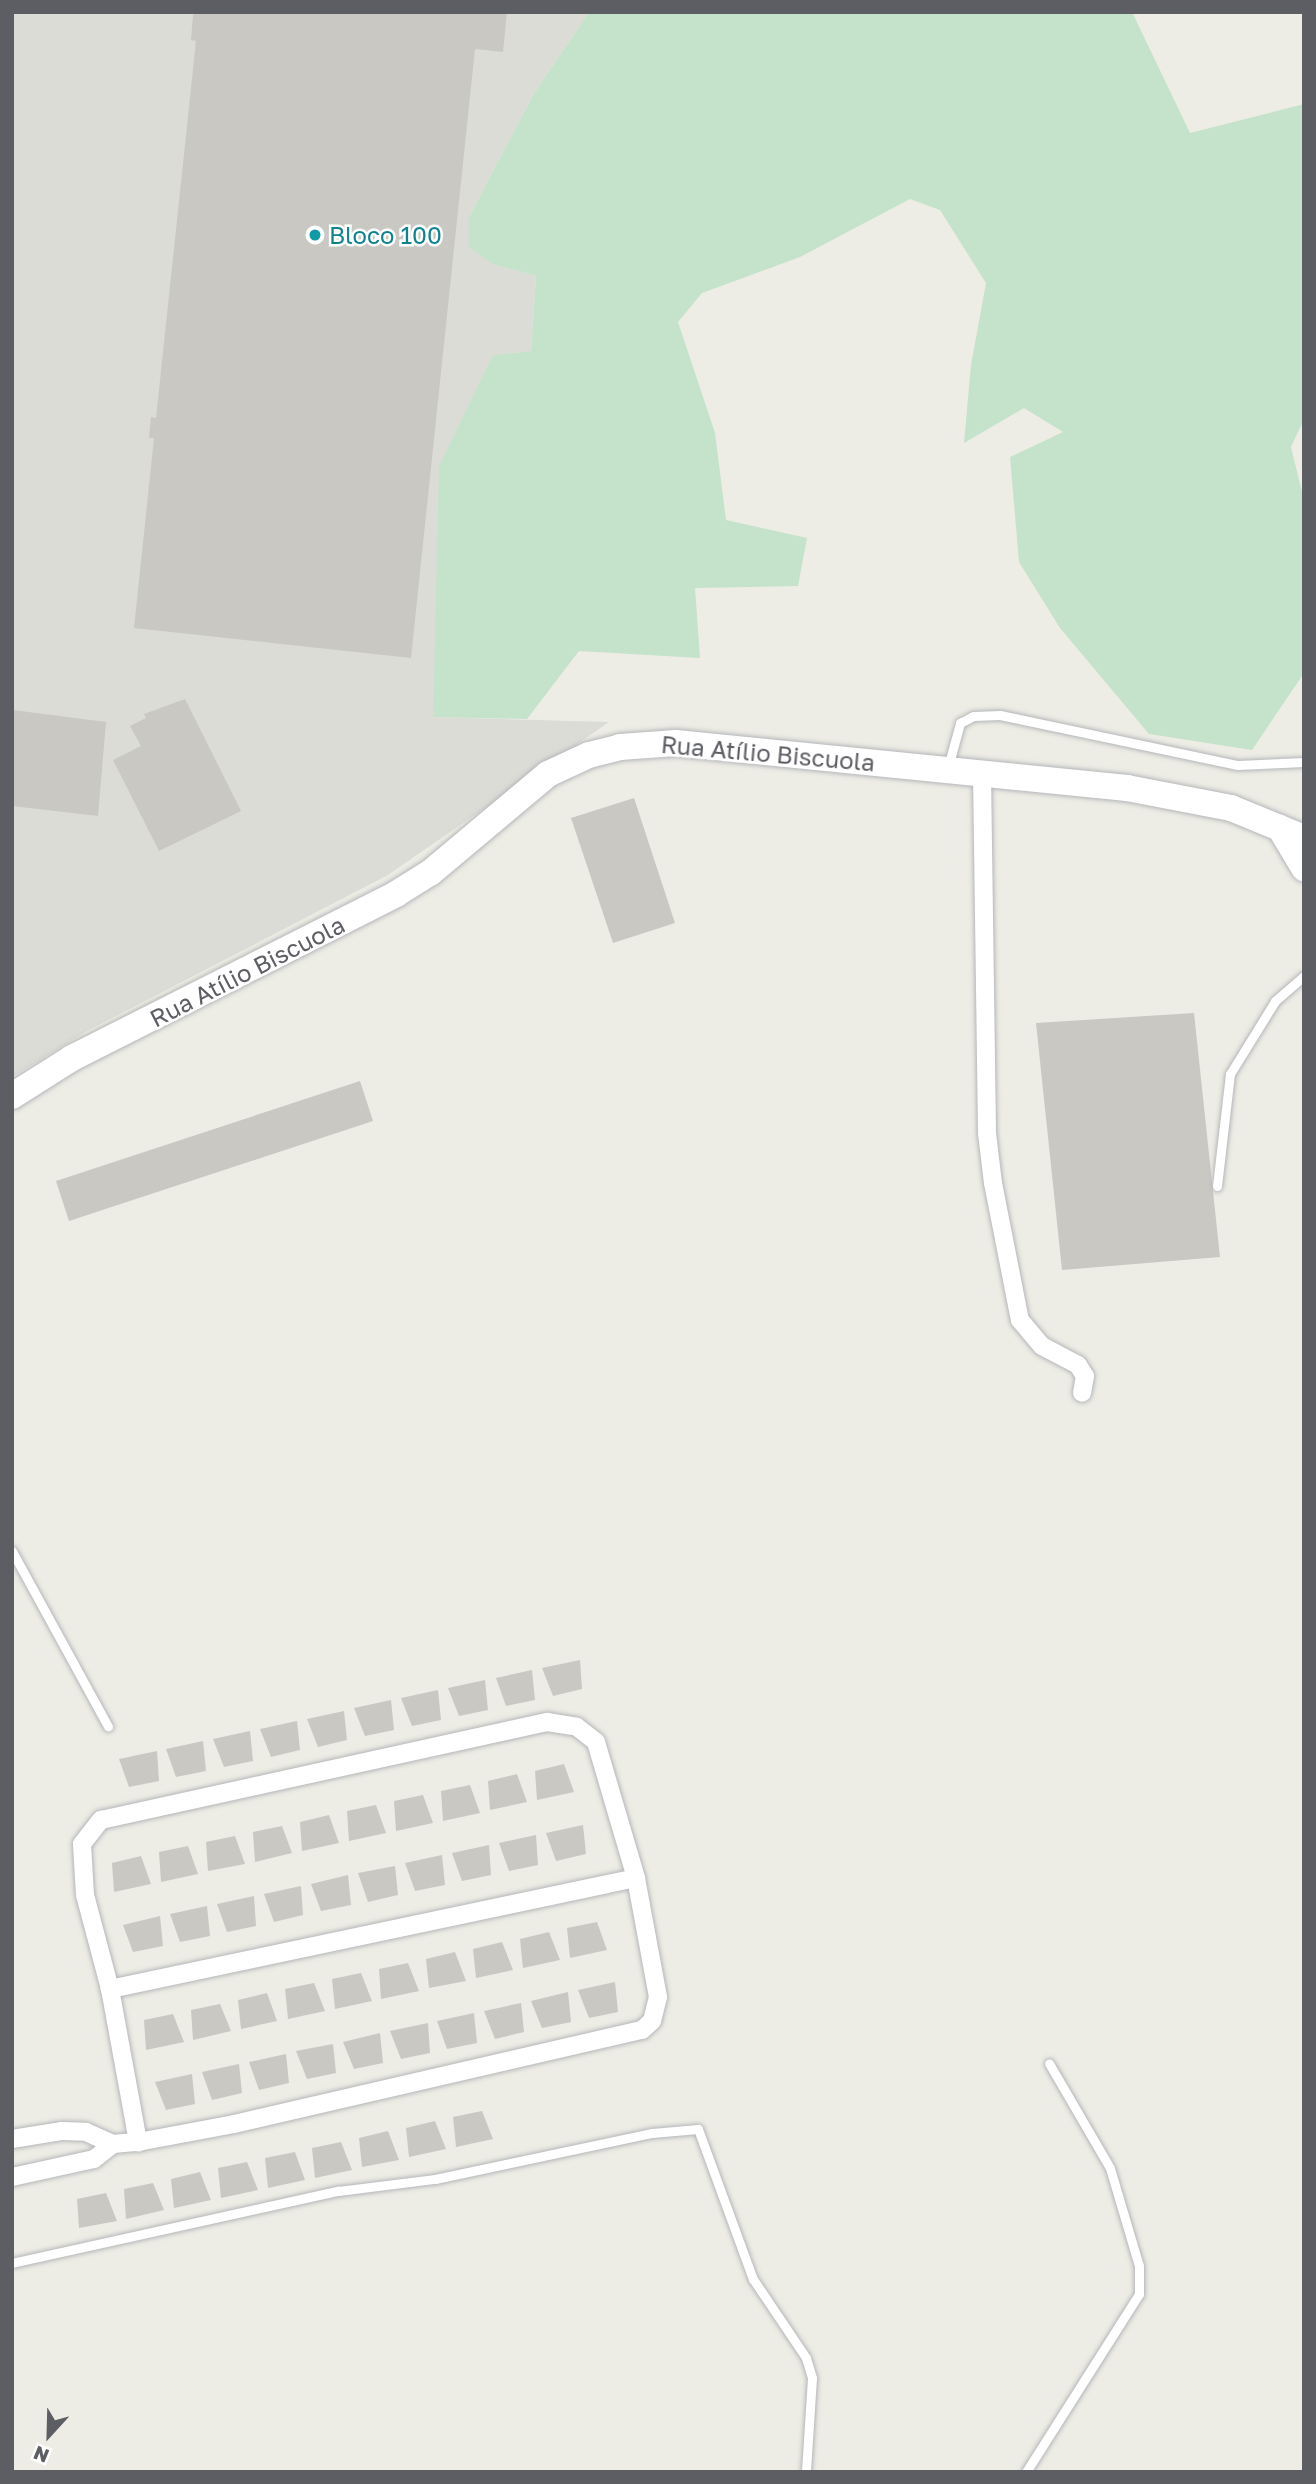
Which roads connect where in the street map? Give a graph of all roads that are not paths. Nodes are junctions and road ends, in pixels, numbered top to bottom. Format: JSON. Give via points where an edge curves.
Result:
{"nodes":[{"id":1,"x":1304,"y":761,"type":"edge"},
{"id":2,"x":947,"y":769,"type":"junction"},
{"id":3,"x":982,"y":773,"type":"junction"},
{"id":4,"x":1292,"y":833,"type":"edge"},
{"id":5,"x":1304,"y":868,"type":"edge"},
{"id":6,"x":1304,"y":976,"type":"edge"},
{"id":7,"x":12,"y":1096,"type":"edge"},
{"id":8,"x":1217,"y":1185,"type":"dead end"},
{"id":9,"x":1082,"y":1393,"type":"dead end"},
{"id":10,"x":12,"y":1551,"type":"edge"},
{"id":11,"x":108,"y":1726,"type":"dead end"},
{"id":12,"x":636,"y":1878,"type":"junction"},
{"id":13,"x":110,"y":1989,"type":"junction"},
{"id":14,"x":1049,"y":2063,"type":"dead end"},
{"id":15,"x":12,"y":2139,"type":"edge"},
{"id":16,"x":138,"y":2142,"type":"junction"},
{"id":17,"x":113,"y":2144,"type":"junction"},
{"id":18,"x":12,"y":2177,"type":"edge"},
{"id":19,"x":12,"y":2263,"type":"edge"},
{"id":20,"x":806,"y":2472,"type":"edge"},
{"id":21,"x":1026,"y":2472,"type":"edge"}],
"edges":[{"from":1,"to":2,"type":"lane","via":[[1238,765],[1000,715],[973,716],[960,723]]},
{"from":2,"to":3,"type":"street","name":"Rua Atílio Biscuola"},
{"from":2,"to":7,"type":"street","name":"Rua Atílio Biscuola","via":[[676,743],[646,743],[589,755],[548,775],[430,873],[396,894],[321,936],[72,1058]]},
{"from":3,"to":4,"type":"street","name":"Rua Atílio Biscuola","via":[[1170,794],[1231,808]]},
{"from":3,"to":9,"type":"street","via":[[986,1111],[993,1183],[1020,1320],[1042,1346],[1079,1365],[1085,1376]]},
{"from":4,"to":5,"type":"street","name":"Rua Atílio Biscuola"},
{"from":6,"to":8,"type":"lane","via":[[1275,1001],[1230,1074]]},
{"from":10,"to":11,"type":"lane"},
{"from":12,"to":13,"type":"street"},
{"from":12,"to":13,"type":"street","via":[[596,1742],[577,1727],[547,1722],[102,1820],[82,1844],[85,1895]]},
{"from":12,"to":16,"type":"street","via":[[658,1997],[652,2021],[642,2030]]},
{"from":13,"to":16,"type":"street"},
{"from":14,"to":21,"type":"lane","via":[[1110,2168],[1139,2266],[1139,2294]]},
{"from":15,"to":17,"type":"street","via":[[86,2132]]},
{"from":16,"to":17,"type":"street"},
{"from":17,"to":18,"type":"street","via":[[94,2159]]},
{"from":19,"to":20,"type":"lane","via":[[338,2191],[435,2179],[652,2133],[698,2129],[753,2279],[806,2358],[813,2378]]}]}
